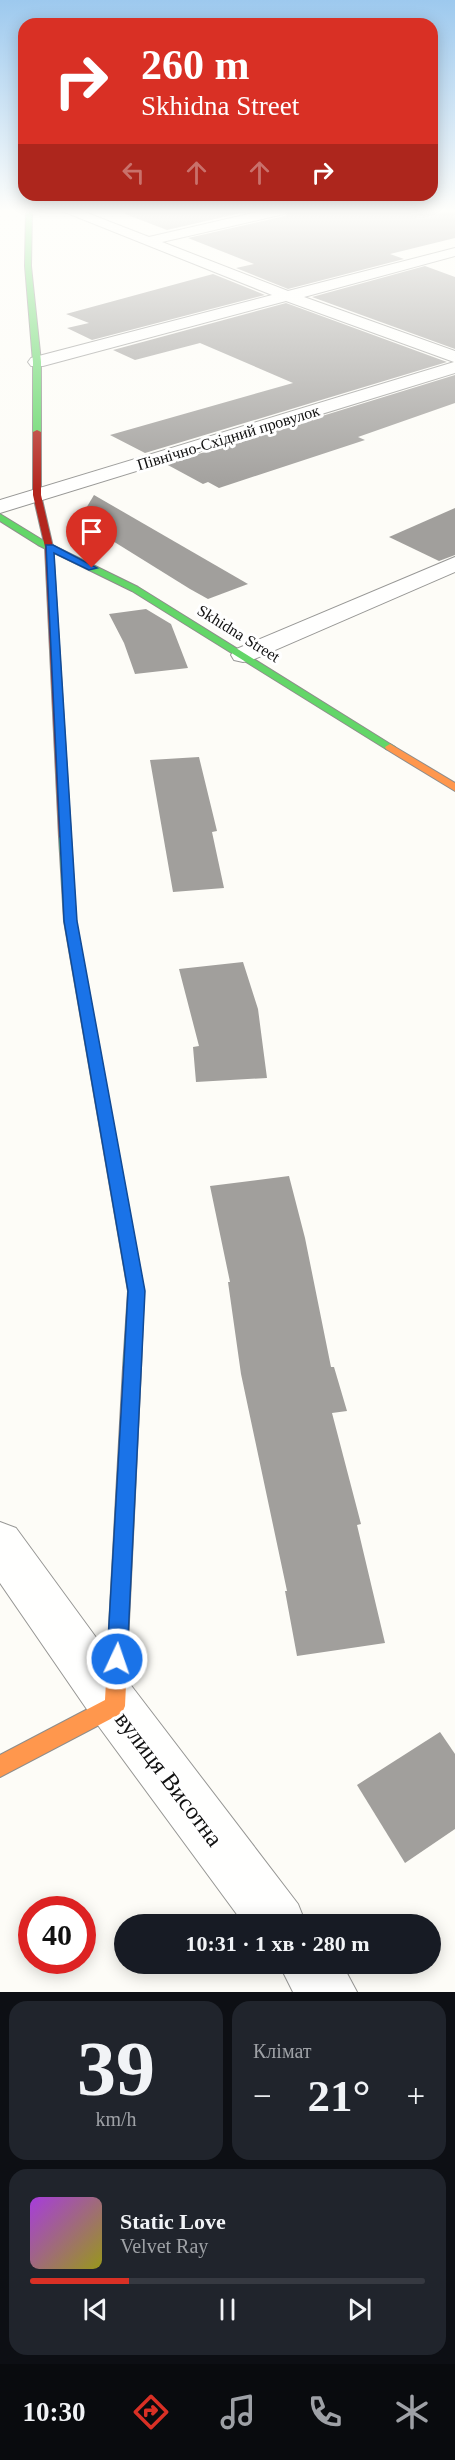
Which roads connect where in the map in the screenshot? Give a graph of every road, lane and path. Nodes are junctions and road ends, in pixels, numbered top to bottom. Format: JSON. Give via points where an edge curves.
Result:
{"nodes":[{"id":1,"x":32,"y":304,"type":"edge"},
{"id":2,"x":257,"y":304,"type":"edge"},
{"id":3,"x":309,"y":304,"type":"edge"},
{"id":4,"x":455,"y":357,"type":"edge"},
{"id":5,"x":37,"y":362,"type":"junction"},
{"id":6,"x":455,"y":367,"type":"edge"},
{"id":7,"x":37,"y":495,"type":"junction"},
{"id":8,"x":0,"y":507,"type":"edge"},
{"id":9,"x":0,"y":517,"type":"edge"},
{"id":10,"x":49,"y":547,"type":"junction"},
{"id":11,"x":455,"y":564,"type":"edge"},
{"id":12,"x":243,"y":655,"type":"junction"},
{"id":13,"x":455,"y":788,"type":"edge"},
{"id":14,"x":0,"y":1544,"type":"edge"},
{"id":15,"x":115,"y":1706,"type":"junction"},
{"id":16,"x":0,"y":1766,"type":"edge"},
{"id":17,"x":271,"y":1914,"type":"edge"},
{"id":18,"x":314,"y":1974,"type":"edge"},
{"id":19,"x":328,"y":1992,"type":"edge"}],
"edges":[{"from":1,"to":5,"type":"street"},
{"from":2,"to":5,"type":"street"},
{"from":3,"to":4,"type":"street"},
{"from":5,"to":7,"type":"street"},
{"from":6,"to":7,"type":"street","name":"Північно-Східний провулок"},
{"from":7,"to":8,"type":"street","name":"Північно-Східний провулок"},
{"from":7,"to":10,"type":"street"},
{"from":9,"to":10,"type":"street","name":"Skhidna Street"},
{"from":10,"to":12,"type":"street","name":"Skhidna Street","via":[[135,589]]},
{"from":10,"to":15,"type":"street","via":[[70,921],[136,1291]]},
{"from":11,"to":12,"type":"street"},
{"from":12,"to":13,"type":"street","name":"Skhidna Street"},
{"from":14,"to":15,"type":"street","name":"вулиця Висотна"},
{"from":15,"to":16,"type":"street"},
{"from":15,"to":17,"type":"street","name":"вулиця Висотна"},
{"from":18,"to":19,"type":"street"}]}
